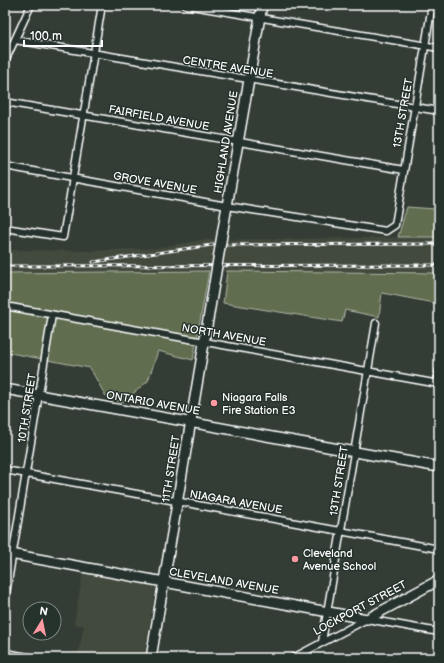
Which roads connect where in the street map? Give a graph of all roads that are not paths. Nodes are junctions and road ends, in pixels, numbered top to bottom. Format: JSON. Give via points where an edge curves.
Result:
{"nodes":[{"id":1,"x":31,"y":5,"type":"edge"},
{"id":2,"x":102,"y":5,"type":"edge"},
{"id":3,"x":186,"y":5,"type":"edge"},
{"id":4,"x":262,"y":5,"type":"edge"},
{"id":5,"x":432,"y":5,"type":"edge"},
{"id":6,"x":258,"y":17,"type":"junction"},
{"id":7,"x":15,"y":40,"type":"junction"},
{"id":8,"x":425,"y":46,"type":"junction"},
{"id":9,"x":439,"y":48,"type":"edge"},
{"id":10,"x":94,"y":55,"type":"junction"},
{"id":11,"x":5,"y":61,"type":"edge"},
{"id":12,"x":248,"y":80,"type":"junction"},
{"id":13,"x":5,"y":102,"type":"edge"},
{"id":14,"x":415,"y":107,"type":"junction"},
{"id":15,"x":439,"y":111,"type":"edge"},
{"id":16,"x":84,"y":115,"type":"junction"},
{"id":17,"x":239,"y":142,"type":"junction"},
{"id":18,"x":5,"y":166,"type":"edge"},
{"id":19,"x":404,"y":170,"type":"junction"},
{"id":20,"x":73,"y":178,"type":"junction"},
{"id":21,"x":227,"y":206,"type":"junction"},
{"id":22,"x":395,"y":225,"type":"joint"},
{"id":23,"x":5,"y":228,"type":"edge"},
{"id":24,"x":214,"y":284,"type":"joint"},
{"id":25,"x":5,"y":306,"type":"edge"},
{"id":26,"x":52,"y":315,"type":"junction"},
{"id":27,"x":376,"y":323,"type":"dead end"},
{"id":28,"x":204,"y":342,"type":"junction"},
{"id":29,"x":439,"y":371,"type":"edge"},
{"id":30,"x":368,"y":372,"type":"junction"},
{"id":31,"x":438,"y":384,"type":"edge"},
{"id":32,"x":5,"y":389,"type":"edge"},
{"id":33,"x":39,"y":395,"type":"junction"},
{"id":34,"x":191,"y":422,"type":"junction"},
{"id":35,"x":354,"y":451,"type":"junction"},
{"id":36,"x":439,"y":467,"type":"edge"},
{"id":37,"x":5,"y":470,"type":"edge"},
{"id":38,"x":26,"y":474,"type":"junction"},
{"id":39,"x":178,"y":502,"type":"junction"},
{"id":40,"x":341,"y":531,"type":"junction"},
{"id":41,"x":439,"y":549,"type":"edge"},
{"id":42,"x":9,"y":554,"type":"edge"},
{"id":43,"x":439,"y":580,"type":"edge"},
{"id":44,"x":164,"y":582,"type":"junction"},
{"id":45,"x":5,"y":600,"type":"edge"},
{"id":46,"x":327,"y":612,"type":"junction"},
{"id":47,"x":366,"y":619,"type":"junction"},
{"id":48,"x":439,"y":632,"type":"edge"},
{"id":49,"x":322,"y":642,"type":"junction"},
{"id":50,"x":5,"y":653,"type":"edge"},
{"id":51,"x":34,"y":658,"type":"edge"},
{"id":52,"x":151,"y":658,"type":"edge"},
{"id":53,"x":293,"y":658,"type":"edge"}],
"edges":[{"from":1,"to":7,"type":"street"},
{"from":2,"to":10,"type":"street"},
{"from":3,"to":6,"type":"street"},
{"from":4,"to":6,"type":"street","name":"HIGHLAND AVENUE"},
{"from":5,"to":8,"type":"street","name":"13TH STREET"},
{"from":6,"to":8,"type":"street"},
{"from":6,"to":12,"type":"street","name":"HIGHLAND AVENUE"},
{"from":7,"to":10,"type":"street","name":"CENTRE AVENUE"},
{"from":7,"to":11,"type":"street"},
{"from":8,"to":9,"type":"street"},
{"from":8,"to":14,"type":"street","name":"13TH STREET"},
{"from":10,"to":12,"type":"street","name":"CENTRE AVENUE"},
{"from":10,"to":16,"type":"street"},
{"from":12,"to":14,"type":"street","name":"CENTRE AVENUE"},
{"from":12,"to":17,"type":"street","name":"HIGHLAND AVENUE"},
{"from":13,"to":16,"type":"street","name":"FAIRFIELD AVENUE"},
{"from":14,"to":15,"type":"street","name":"CENTRE AVENUE"},
{"from":14,"to":19,"type":"street","name":"13TH STREET"},
{"from":16,"to":17,"type":"street","name":"FAIRFIELD AVENUE"},
{"from":16,"to":20,"type":"street"},
{"from":17,"to":19,"type":"street","name":"FAIRFIELD AVENUE"},
{"from":17,"to":21,"type":"street","name":"HIGHLAND AVENUE"},
{"from":18,"to":20,"type":"street","name":"GROVE AVENUE"},
{"from":19,"to":22,"type":"street","name":"13TH STREET"},
{"from":20,"to":21,"type":"street","name":"GROVE AVENUE"},
{"from":20,"to":23,"type":"street","via":[[63,237]]},
{"from":21,"to":22,"type":"street","name":"GROVE AVENUE","via":[[386,231]]},
{"from":21,"to":24,"type":"street","name":"HIGHLAND AVENUE","bridge":true},
{"from":24,"to":28,"type":"street","name":"11TH STREET"},
{"from":25,"to":26,"type":"street","name":"NORTH AVENUE"},
{"from":26,"to":28,"type":"street","name":"NORTH AVENUE"},
{"from":26,"to":33,"type":"street","name":"10TH STREET"},
{"from":27,"to":30,"type":"street","name":"13TH STREET"},
{"from":28,"to":30,"type":"street","name":"NORTH AVENUE"},
{"from":28,"to":34,"type":"street","name":"11TH STREET"},
{"from":29,"to":31,"type":"street"},
{"from":30,"to":31,"type":"street","name":"NORTH AVENUE"},
{"from":30,"to":35,"type":"street","name":"13TH STREET"},
{"from":32,"to":33,"type":"street","name":"ONTARIO AVENUE"},
{"from":33,"to":34,"type":"street","name":"ONTARIO AVENUE"},
{"from":33,"to":38,"type":"street","name":"10TH STREET"},
{"from":34,"to":35,"type":"street","name":"ONTARIO AVENUE"},
{"from":34,"to":39,"type":"street","name":"11TH STREET"},
{"from":35,"to":36,"type":"street","name":"ONTARIO AVENUE"},
{"from":35,"to":40,"type":"street","name":"13TH STREET"},
{"from":37,"to":38,"type":"street","name":"NIAGARA AVENUE"},
{"from":38,"to":39,"type":"street","name":"NIAGARA AVENUE"},
{"from":38,"to":42,"type":"street","name":"10TH STREET"},
{"from":39,"to":40,"type":"street","name":"NIAGARA AVENUE"},
{"from":39,"to":44,"type":"street","name":"11TH STREET"},
{"from":40,"to":41,"type":"street","name":"NIAGARA AVENUE"},
{"from":40,"to":46,"type":"street","name":"13TH STREET"},
{"from":42,"to":44,"type":"street","name":"CLEVELAND AVENUE"},
{"from":42,"to":45,"type":"street","name":"10TH STREET"},
{"from":43,"to":47,"type":"street","name":"LOCKPORT STREET"},
{"from":44,"to":46,"type":"street","name":"CLEVELAND AVENUE"},
{"from":44,"to":52,"type":"street","name":"11TH STREET"},
{"from":46,"to":47,"type":"street","name":"CLEVELAND AVENUE"},
{"from":46,"to":49,"type":"street","name":"13TH STREET"},
{"from":47,"to":48,"type":"street","name":"CLEVELAND AVENUE"},
{"from":47,"to":49,"type":"street","name":"LOCKPORT STREET"},
{"from":49,"to":53,"type":"street","name":"LOCKPORT STREET"},
{"from":50,"to":51,"type":"street"}]}
